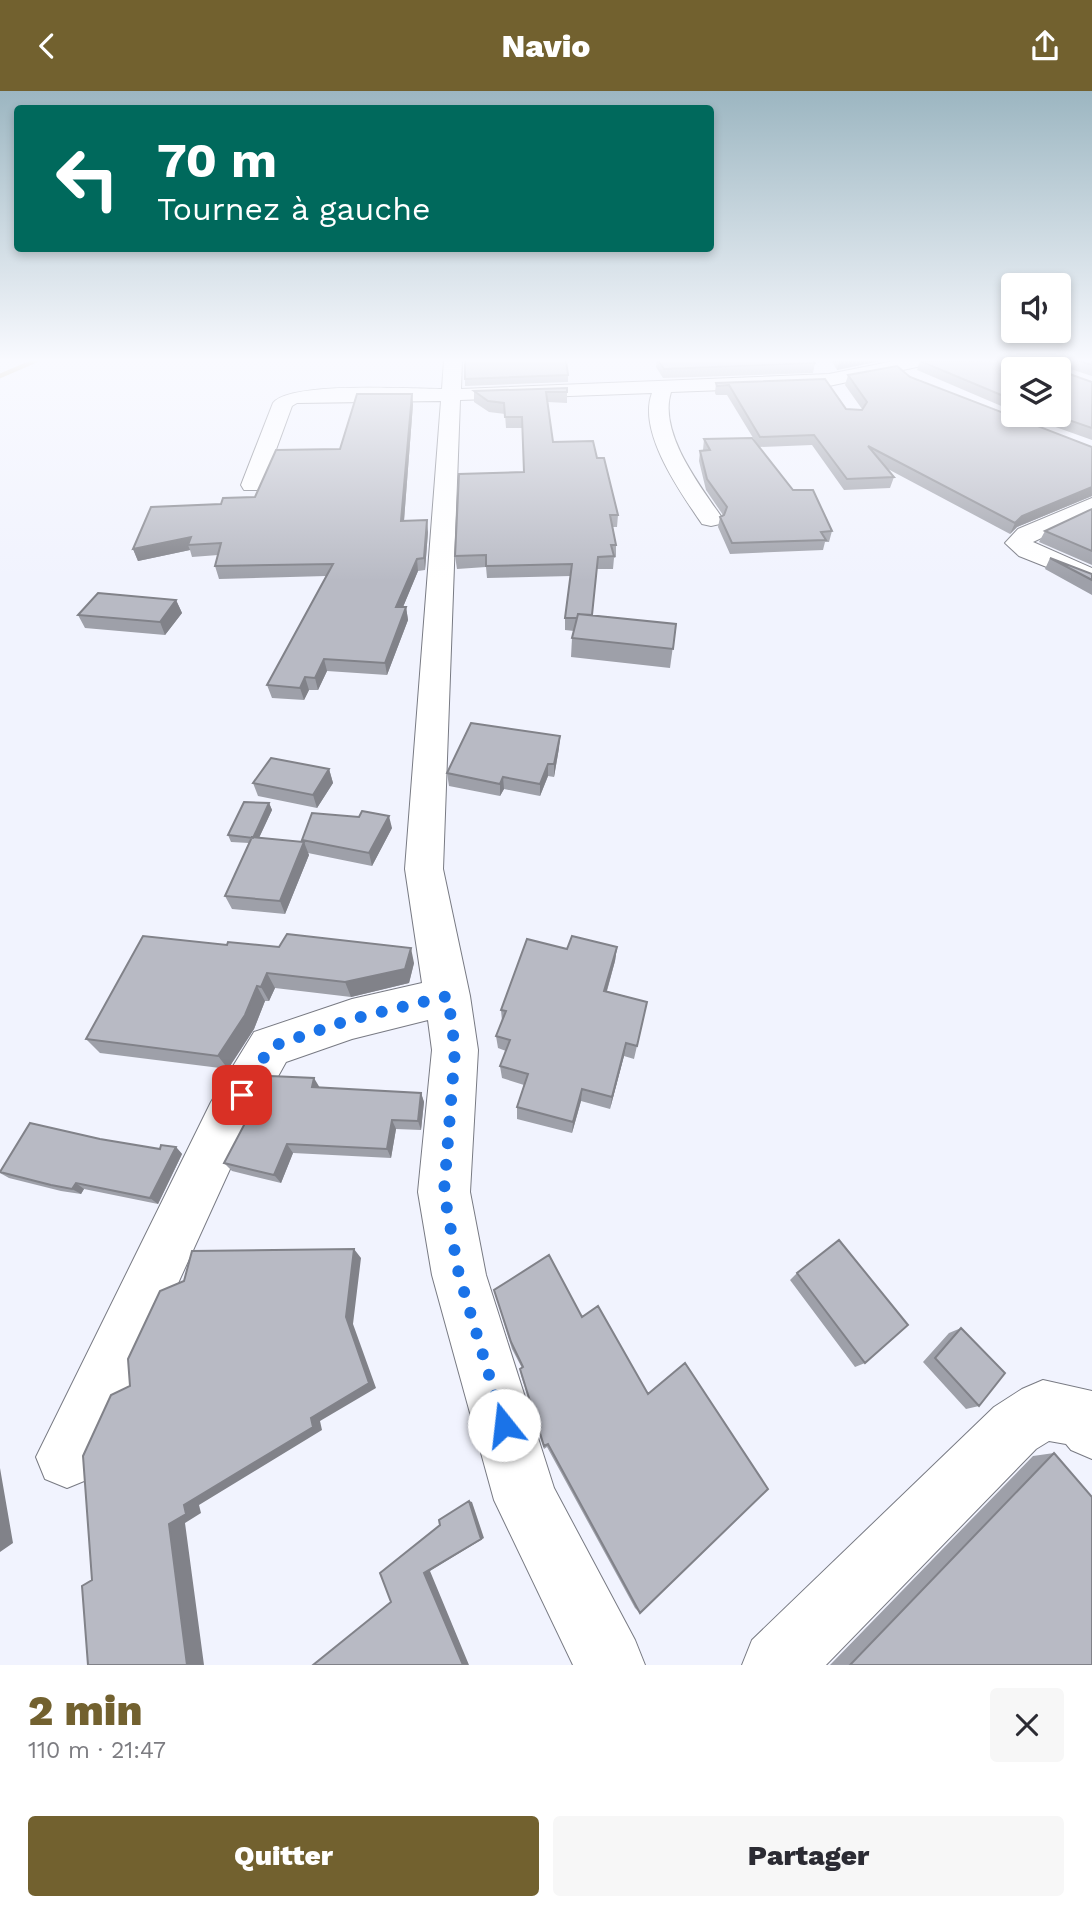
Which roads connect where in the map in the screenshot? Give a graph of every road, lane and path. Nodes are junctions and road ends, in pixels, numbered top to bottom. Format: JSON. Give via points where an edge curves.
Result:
{"nodes":[{"id":1,"x":272,"y":433,"type":"edge"},
{"id":2,"x":450,"y":433,"type":"edge"},
{"id":3,"x":664,"y":433,"type":"edge"},
{"id":4,"x":252,"y":485,"type":"dead end"},
{"id":5,"x":1092,"y":505,"type":"edge"},
{"id":6,"x":711,"y":519,"type":"dead end"},
{"id":7,"x":1092,"y":577,"type":"edge"},
{"id":8,"x":448,"y":996,"type":"junction"},
{"id":9,"x":1092,"y":1429,"type":"edge"},
{"id":10,"x":67,"y":1457,"type":"dead end"},
{"id":11,"x":610,"y":1665,"type":"edge"},
{"id":12,"x":776,"y":1665,"type":"edge"}],
"edges":[{"from":1,"to":4,"type":"street"},
{"from":2,"to":8,"type":"street","via":[[424,869]]},
{"from":3,"to":6,"type":"street","via":[[669,452]]},
{"from":5,"to":7,"type":"street","via":[[1027,534],[1018,543]]},
{"from":8,"to":10,"type":"street","via":[[352,1019],[270,1047],[228,1119]]},
{"from":8,"to":11,"type":"street","via":[[455,1050],[444,1192],[459,1275],[526,1500]]},
{"from":9,"to":12,"type":"street","via":[[1083,1417],[1043,1411],[1016,1429]]}]}
